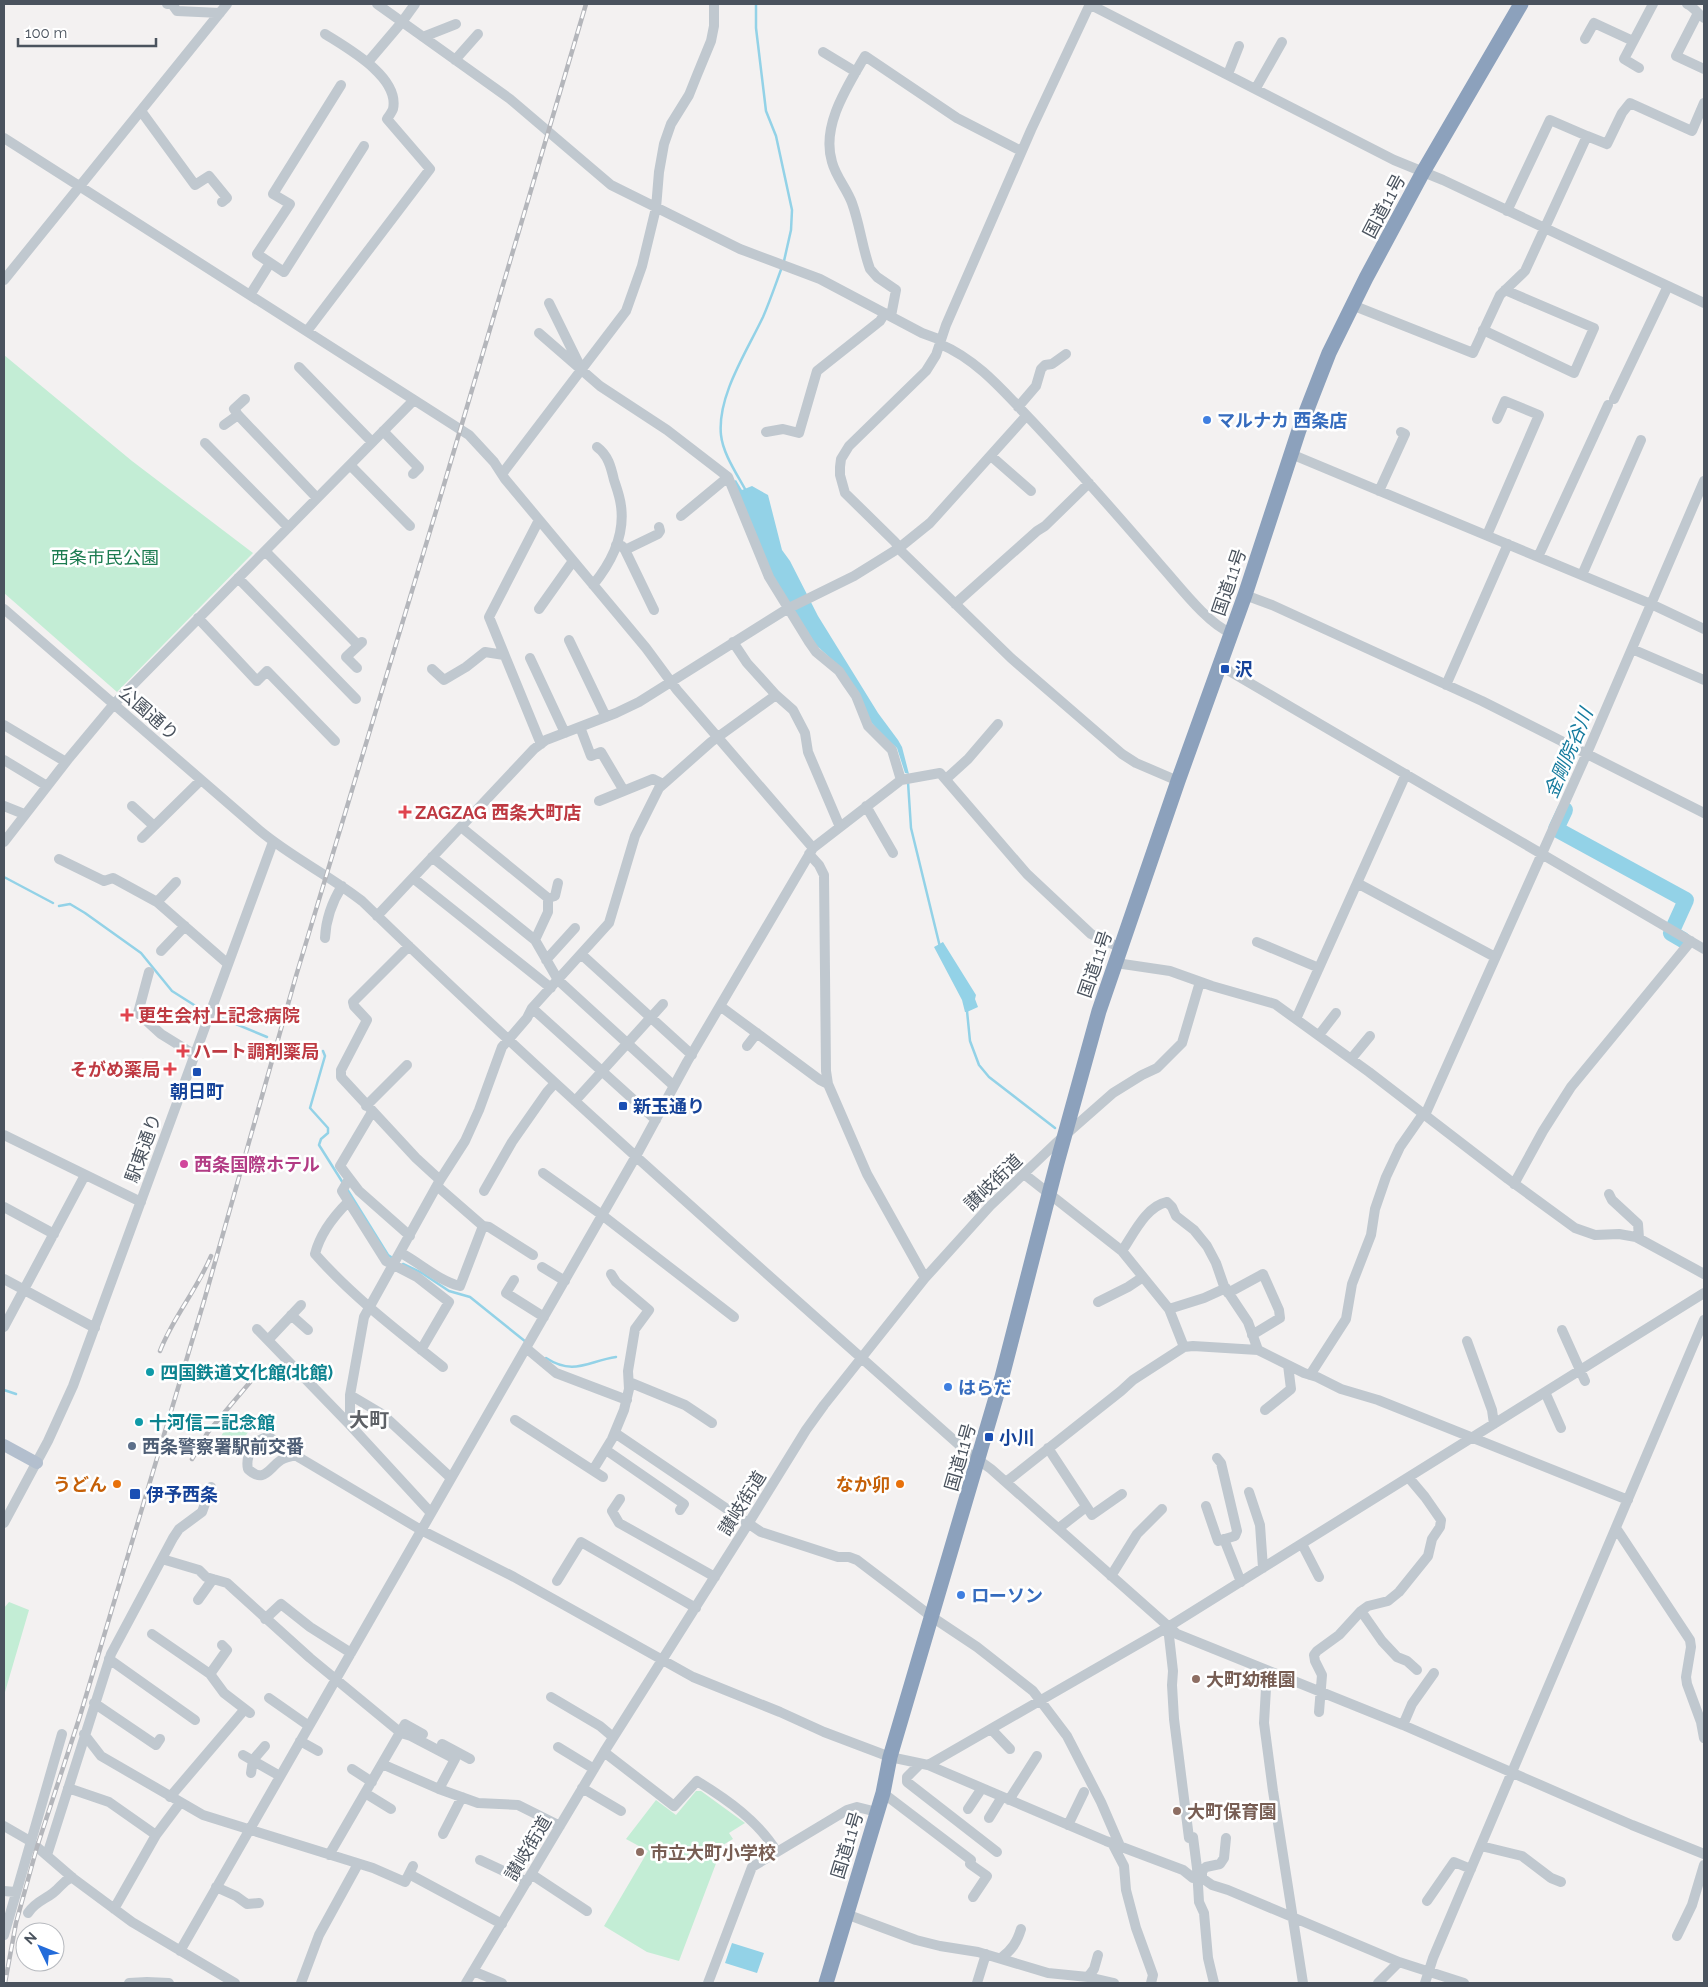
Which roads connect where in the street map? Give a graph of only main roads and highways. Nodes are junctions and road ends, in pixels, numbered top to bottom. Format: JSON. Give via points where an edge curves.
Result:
{"nodes":[{"id":1,"x":1521,"y":4,"type":"edge"},
{"id":2,"x":4,"y":1445,"type":"edge"},
{"id":3,"x":37,"y":1463,"type":"road end"},
{"id":4,"x":826,"y":1983,"type":"edge"}],
"edges":[{"from":1,"to":4,"type":"highway","name":"国道11号","via":[[1423,172],[1352,305],[1312,394],[1099,1012],[979,1460]]},
{"from":2,"to":3,"type":"main road"}]}
